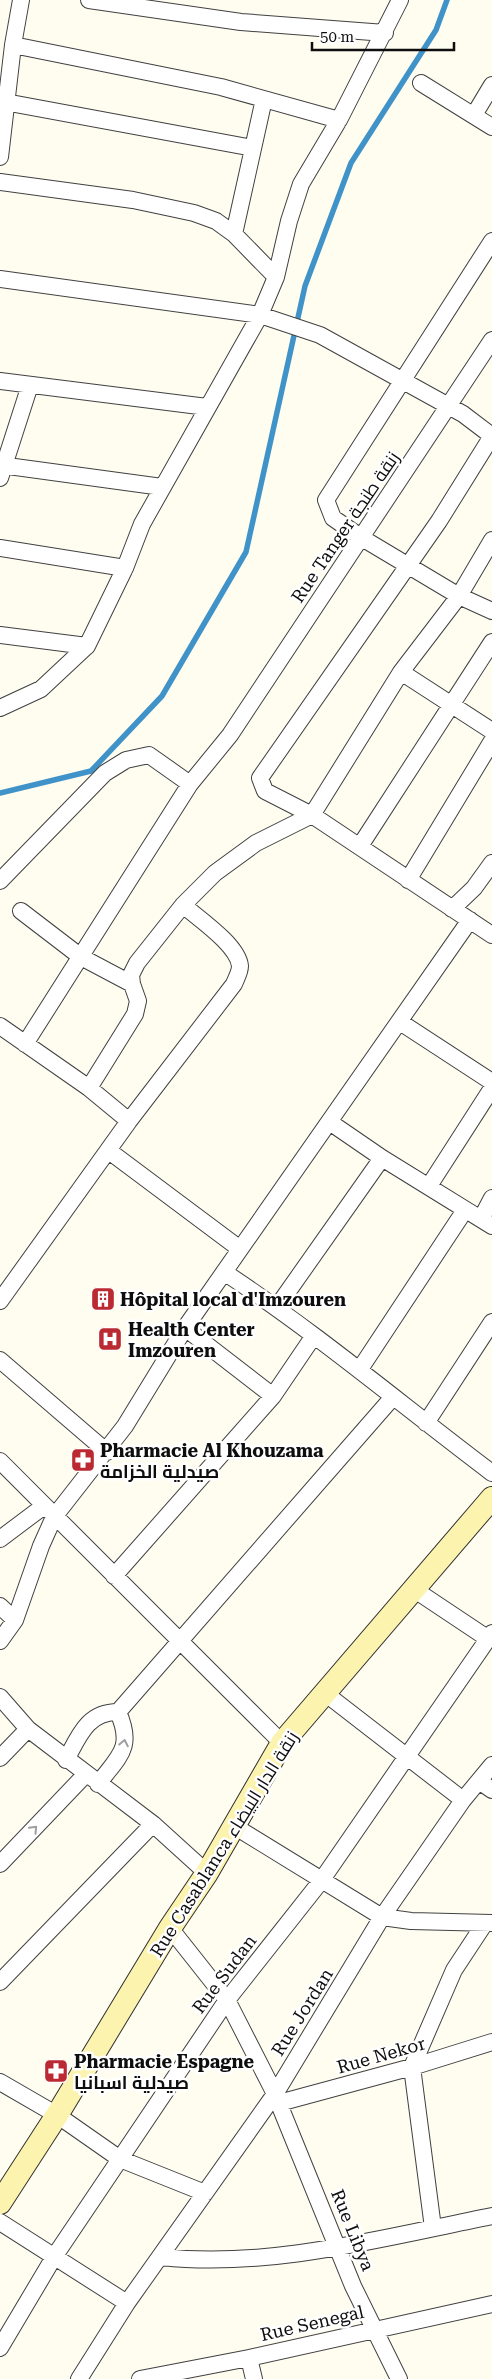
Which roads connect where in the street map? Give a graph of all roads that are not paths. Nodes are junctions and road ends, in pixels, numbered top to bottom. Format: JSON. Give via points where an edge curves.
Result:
{"nodes":[{"id":1,"x":21,"y":0,"type":"edge"},
{"id":2,"x":89,"y":0,"type":"edge"},
{"id":3,"x":400,"y":0,"type":"edge"},
{"id":4,"x":385,"y":33,"type":"junction"},
{"id":5,"x":13,"y":45,"type":"junction"},
{"id":6,"x":421,"y":83,"type":"dead end"},
{"id":7,"x":492,"y":85,"type":"edge"},
{"id":8,"x":264,"y":99,"type":"junction"},
{"id":9,"x":3,"y":101,"type":"edge"},
{"id":10,"x":474,"y":115,"type":"junction"},
{"id":11,"x":339,"y":120,"type":"junction"},
{"id":12,"x":492,"y":127,"type":"edge"},
{"id":13,"x":253,"y":148,"type":"junction"},
{"id":14,"x":0,"y":157,"type":"edge"},
{"id":15,"x":0,"y":182,"type":"edge"},
{"id":16,"x":234,"y":234,"type":"junction"},
{"id":17,"x":492,"y":241,"type":"edge"},
{"id":18,"x":276,"y":277,"type":"junction"},
{"id":19,"x":0,"y":279,"type":"edge"},
{"id":20,"x":260,"y":315,"type":"junction"},
{"id":21,"x":492,"y":340,"type":"edge"},
{"id":22,"x":401,"y":380,"type":"junction"},
{"id":23,"x":0,"y":381,"type":"edge"},
{"id":24,"x":30,"y":385,"type":"junction"},
{"id":25,"x":449,"y":406,"type":"junction"},
{"id":26,"x":207,"y":407,"type":"junction"},
{"id":27,"x":492,"y":436,"type":"edge"},
{"id":28,"x":1,"y":470,"type":"edge"},
{"id":29,"x":162,"y":487,"type":"junction"},
{"id":30,"x":362,"y":538,"type":"junction"},
{"id":31,"x":492,"y":540,"type":"edge"},
{"id":32,"x":0,"y":548,"type":"edge"},
{"id":33,"x":409,"y":564,"type":"junction"},
{"id":34,"x":125,"y":568,"type":"junction"},
{"id":35,"x":459,"y":596,"type":"junction"},
{"id":36,"x":492,"y":611,"type":"edge"},
{"id":37,"x":0,"y":635,"type":"edge"},
{"id":38,"x":492,"y":642,"type":"edge"},
{"id":39,"x":87,"y":646,"type":"junction"},
{"id":40,"x":401,"y":672,"type":"junction"},
{"id":41,"x":453,"y":705,"type":"junction"},
{"id":42,"x":0,"y":708,"type":"edge"},
{"id":43,"x":492,"y":731,"type":"edge"},
{"id":44,"x":492,"y":741,"type":"edge"},
{"id":45,"x":190,"y":784,"type":"junction"},
{"id":46,"x":312,"y":815,"type":"junction"},
{"id":47,"x":360,"y":846,"type":"junction"},
{"id":48,"x":492,"y":863,"type":"edge"},
{"id":49,"x":408,"y":880,"type":"junction"},
{"id":50,"x":0,"y":882,"type":"edge"},
{"id":51,"x":183,"y":905,"type":"junction"},
{"id":52,"x":452,"y":909,"type":"junction"},
{"id":53,"x":21,"y":910,"type":"dead end"},
{"id":54,"x":470,"y":920,"type":"junction"},
{"id":55,"x":492,"y":935,"type":"edge"},
{"id":56,"x":81,"y":957,"type":"junction"},
{"id":57,"x":132,"y":984,"type":"junction"},
{"id":58,"x":400,"y":1022,"type":"junction"},
{"id":59,"x":0,"y":1026,"type":"edge"},
{"id":60,"x":25,"y":1044,"type":"junction"},
{"id":61,"x":492,"y":1082,"type":"edge"},
{"id":62,"x":89,"y":1088,"type":"junction"},
{"id":63,"x":492,"y":1088,"type":"edge"},
{"id":64,"x":129,"y":1121,"type":"junction"},
{"id":65,"x":331,"y":1122,"type":"junction"},
{"id":66,"x":108,"y":1151,"type":"junction"},
{"id":67,"x":382,"y":1158,"type":"junction"},
{"id":68,"x":428,"y":1186,"type":"junction"},
{"id":69,"x":492,"y":1198,"type":"edge"},
{"id":70,"x":465,"y":1210,"type":"junction"},
{"id":71,"x":487,"y":1223,"type":"edge"},
{"id":72,"x":240,"y":1249,"type":"junction"},
{"id":73,"x":224,"y":1272,"type":"junction"},
{"id":74,"x":0,"y":1301,"type":"edge"},
{"id":75,"x":277,"y":1307,"type":"junction"},
{"id":76,"x":492,"y":1322,"type":"edge"},
{"id":77,"x":186,"y":1328,"type":"junction"},
{"id":78,"x":314,"y":1337,"type":"junction"},
{"id":79,"x":0,"y":1360,"type":"edge"},
{"id":80,"x":360,"y":1369,"type":"junction"},
{"id":81,"x":272,"y":1396,"type":"junction"},
{"id":82,"x":392,"y":1397,"type":"junction"},
{"id":83,"x":426,"y":1424,"type":"junction"},
{"id":84,"x":107,"y":1452,"type":"junction"},
{"id":85,"x":0,"y":1461,"type":"edge"},
{"id":86,"x":492,"y":1473,"type":"edge"},
{"id":87,"x":492,"y":1498,"type":"edge"},
{"id":88,"x":49,"y":1512,"type":"junction"},
{"id":89,"x":0,"y":1539,"type":"edge"},
{"id":90,"x":114,"y":1576,"type":"junction"},
{"id":91,"x":415,"y":1590,"type":"junction"},
{"id":92,"x":0,"y":1606,"type":"edge"},
{"id":93,"x":15,"y":1620,"type":"junction"},
{"id":94,"x":490,"y":1635,"type":"edge"},
{"id":95,"x":182,"y":1640,"type":"junction"},
{"id":96,"x":0,"y":1641,"type":"edge"},
{"id":97,"x":326,"y":1694,"type":"junction"},
{"id":98,"x":0,"y":1697,"type":"edge"},
{"id":99,"x":118,"y":1712,"type":"junction"},
{"id":100,"x":28,"y":1730,"type":"junction"},
{"id":101,"x":282,"y":1743,"type":"junction"},
{"id":102,"x":0,"y":1758,"type":"edge"},
{"id":103,"x":407,"y":1758,"type":"junction"},
{"id":104,"x":66,"y":1760,"type":"junction"},
{"id":105,"x":492,"y":1765,"type":"edge"},
{"id":106,"x":92,"y":1779,"type":"junction"},
{"id":107,"x":486,"y":1785,"type":"edge"},
{"id":108,"x":463,"y":1800,"type":"junction"},
{"id":109,"x":153,"y":1824,"type":"junction"},
{"id":110,"x":234,"y":1826,"type":"junction"},
{"id":111,"x":0,"y":1864,"type":"edge"},
{"id":112,"x":207,"y":1873,"type":"junction"},
{"id":113,"x":321,"y":1881,"type":"junction"},
{"id":114,"x":382,"y":1916,"type":"junction"},
{"id":115,"x":488,"y":1923,"type":"edge"},
{"id":116,"x":170,"y":1928,"type":"junction"},
{"id":117,"x":0,"y":1982,"type":"edge"},
{"id":118,"x":227,"y":2000,"type":"junction"},
{"id":119,"x":492,"y":2042,"type":"edge"},
{"id":120,"x":412,"y":2067,"type":"junction"},
{"id":121,"x":0,"y":2082,"type":"edge"},
{"id":122,"x":277,"y":2098,"type":"junction"},
{"id":123,"x":57,"y":2115,"type":"junction"},
{"id":124,"x":120,"y":2159,"type":"junction"},
{"id":125,"x":205,"y":2193,"type":"junction"},
{"id":126,"x":0,"y":2203,"type":"edge"},
{"id":127,"x":492,"y":2216,"type":"edge"},
{"id":128,"x":0,"y":2222,"type":"edge"},
{"id":129,"x":433,"y":2228,"type":"junction"},
{"id":130,"x":338,"y":2247,"type":"junction"},
{"id":131,"x":54,"y":2257,"type":"junction"},
{"id":132,"x":162,"y":2257,"type":"junction"},
{"id":133,"x":127,"y":2303,"type":"junction"},
{"id":134,"x":492,"y":2304,"type":"edge"},
{"id":135,"x":375,"y":2329,"type":"junction"},
{"id":136,"x":0,"y":2348,"type":"edge"},
{"id":137,"x":249,"y":2358,"type":"junction"},
{"id":138,"x":79,"y":2379,"type":"edge"},
{"id":139,"x":140,"y":2379,"type":"edge"},
{"id":140,"x":254,"y":2379,"type":"edge"},
{"id":141,"x":399,"y":2379,"type":"edge"}],
"edges":[{"from":1,"to":5,"type":"street"},
{"from":2,"to":4,"type":"street","via":[[241,22]]},
{"from":3,"to":4,"type":"street"},
{"from":4,"to":11,"type":"street"},
{"from":5,"to":8,"type":"street","via":[[211,85]]},
{"from":5,"to":9,"type":"street"},
{"from":6,"to":10,"type":"street"},
{"from":7,"to":10,"type":"street"},
{"from":8,"to":11,"type":"street"},
{"from":8,"to":13,"type":"street"},
{"from":9,"to":13,"type":"street"},
{"from":9,"to":14,"type":"street"},
{"from":10,"to":12,"type":"street"},
{"from":11,"to":18,"type":"street","via":[[301,184]]},
{"from":13,"to":16,"type":"street"},
{"from":15,"to":16,"type":"street","via":[[133,200],[194,213],[216,221]]},
{"from":16,"to":18,"type":"street"},
{"from":17,"to":22,"type":"street"},
{"from":18,"to":20,"type":"street"},
{"from":19,"to":20,"type":"street"},
{"from":20,"to":22,"type":"street","via":[[320,335]]},
{"from":20,"to":26,"type":"street"},
{"from":21,"to":25,"type":"street","name":"Rue Tanger زنقة طنجة"},
{"from":22,"to":25,"type":"street"},
{"from":22,"to":30,"type":"street","via":[[326,500],[333,518]]},
{"from":23,"to":24,"type":"street"},
{"from":24,"to":26,"type":"street"},
{"from":24,"to":28,"type":"street"},
{"from":25,"to":27,"type":"street"},
{"from":25,"to":30,"type":"street","name":"Rue Tanger زنقة طنجة"},
{"from":26,"to":29,"type":"street"},
{"from":27,"to":33,"type":"street"},
{"from":28,"to":29,"type":"street"},
{"from":29,"to":34,"type":"street","via":[[142,524]]},
{"from":30,"to":33,"type":"street"},
{"from":30,"to":45,"type":"street","name":"Rue Tanger زنقة طنجة","via":[[230,734]]},
{"from":31,"to":35,"type":"street"},
{"from":32,"to":34,"type":"street"},
{"from":33,"to":35,"type":"street"},
{"from":33,"to":46,"type":"street","via":[[260,778],[264,791]]},
{"from":34,"to":39,"type":"street"},
{"from":35,"to":36,"type":"street"},
{"from":35,"to":40,"type":"street"},
{"from":37,"to":39,"type":"street"},
{"from":38,"to":41,"type":"street"},
{"from":39,"to":42,"type":"street","via":[[41,689]]},
{"from":40,"to":41,"type":"street"},
{"from":40,"to":46,"type":"street"},
{"from":41,"to":43,"type":"street"},
{"from":41,"to":47,"type":"street"},
{"from":44,"to":49,"type":"street"},
{"from":45,"to":50,"type":"street","via":[[150,755],[126,760],[105,773]]},
{"from":45,"to":56,"type":"street","name":"Rue Tanger زنقة طنجة"},
{"from":46,"to":47,"type":"street"},
{"from":46,"to":51,"type":"street","via":[[256,843],[214,873]]},
{"from":47,"to":49,"type":"street"},
{"from":48,"to":52,"type":"street","via":[[474,888]]},
{"from":49,"to":52,"type":"street"},
{"from":51,"to":57,"type":"street","via":[[136,963],[131,975]]},
{"from":51,"to":64,"type":"street","via":[[232,948],[240,968],[234,984]]},
{"from":52,"to":54,"type":"street"},
{"from":53,"to":56,"type":"street"},
{"from":54,"to":55,"type":"street"},
{"from":54,"to":58,"type":"street"},
{"from":56,"to":57,"type":"street"},
{"from":56,"to":60,"type":"street","name":"Rue Tanger زنقة طنجة"},
{"from":57,"to":62,"type":"street","via":[[138,1001],[135,1014]]},
{"from":58,"to":61,"type":"street"},
{"from":58,"to":65,"type":"street"},
{"from":59,"to":60,"type":"street"},
{"from":60,"to":62,"type":"street"},
{"from":62,"to":64,"type":"street"},
{"from":63,"to":68,"type":"street"},
{"from":64,"to":66,"type":"street"},
{"from":65,"to":67,"type":"street"},
{"from":65,"to":72,"type":"street"},
{"from":66,"to":72,"type":"street"},
{"from":66,"to":74,"type":"street"},
{"from":67,"to":68,"type":"street"},
{"from":67,"to":75,"type":"street"},
{"from":68,"to":70,"type":"street"},
{"from":69,"to":71,"type":"street"},
{"from":70,"to":71,"type":"street"},
{"from":70,"to":80,"type":"street"},
{"from":72,"to":73,"type":"street"},
{"from":73,"to":75,"type":"street"},
{"from":73,"to":77,"type":"street"},
{"from":75,"to":78,"type":"street"},
{"from":76,"to":83,"type":"street"},
{"from":77,"to":81,"type":"street"},
{"from":77,"to":84,"type":"street"},
{"from":78,"to":80,"type":"street"},
{"from":78,"to":81,"type":"street"},
{"from":79,"to":84,"type":"street"},
{"from":80,"to":82,"type":"street"},
{"from":81,"to":90,"type":"street"},
{"from":82,"to":83,"type":"street"},
{"from":82,"to":95,"type":"street"},
{"from":83,"to":86,"type":"street"},
{"from":84,"to":88,"type":"street"},
{"from":85,"to":88,"type":"street"},
{"from":87,"to":91,"type":"main road","name":"Rue Casablanca زنقة الدار البيضاء"},
{"from":88,"to":89,"type":"street"},
{"from":88,"to":90,"type":"street"},
{"from":88,"to":93,"type":"street","via":[[41,1546]]},
{"from":90,"to":95,"type":"street"},
{"from":91,"to":94,"type":"street"},
{"from":91,"to":97,"type":"main road","name":"Rue Casablanca زنقة الدار البيضاء"},
{"from":92,"to":93,"type":"street"},
{"from":93,"to":96,"type":"street"},
{"from":94,"to":103,"type":"street","name":"Rue Sudan"},
{"from":95,"to":99,"type":"street"},
{"from":95,"to":101,"type":"street"},
{"from":97,"to":101,"type":"main road","name":"Rue Casablanca زنقة الدار البيضاء"},
{"from":97,"to":103,"type":"street"},
{"from":98,"to":100,"type":"street"},
{"from":99,"to":104,"type":"street","via":[[104,1712],[85,1726]]},
{"from":106,"to":99,"type":"street","one_way":true,"via":[[124,1750],[126,1730]]},
{"from":100,"to":102,"type":"street"},
{"from":100,"to":104,"type":"street"},
{"from":101,"to":110,"type":"main road","name":"Rue Casablanca زنقة الدار البيضاء"},
{"from":103,"to":108,"type":"street"},
{"from":103,"to":113,"type":"street","name":"Rue Sudan"},
{"from":104,"to":106,"type":"street"},
{"from":105,"to":107,"type":"street","name":"Rue Jordan"},
{"from":106,"to":109,"type":"street"},
{"from":111,"to":106,"type":"street","one_way":true},
{"from":107,"to":108,"type":"street","name":"Rue Jordan"},
{"from":108,"to":114,"type":"street","name":"Rue Jordan"},
{"from":109,"to":112,"type":"street"},
{"from":109,"to":117,"type":"street"},
{"from":110,"to":112,"type":"main road","name":"Rue Casablanca زنقة الدار البيضاء"},
{"from":110,"to":113,"type":"street"},
{"from":112,"to":116,"type":"main road","name":"Rue Casablanca زنقة الدار البيضاء"},
{"from":113,"to":114,"type":"street"},
{"from":113,"to":118,"type":"street","name":"Rue Sudan"},
{"from":114,"to":115,"type":"street","via":[[411,1921]]},
{"from":114,"to":122,"type":"street","name":"Rue Jordan"},
{"from":115,"to":120,"type":"street","via":[[454,1970]]},
{"from":116,"to":118,"type":"street","name":"Rue Libya"},
{"from":116,"to":123,"type":"main road","name":"Rue Casablanca زنقة الدار البيضاء"},
{"from":118,"to":122,"type":"street","name":"Rue Libya"},
{"from":118,"to":124,"type":"street","name":"Rue Sudan"},
{"from":119,"to":120,"type":"street","name":"Rue Nekor"},
{"from":120,"to":122,"type":"street","name":"Rue Nekor"},
{"from":120,"to":129,"type":"street"},
{"from":121,"to":123,"type":"street"},
{"from":122,"to":125,"type":"street","name":"Rue Jordan"},
{"from":122,"to":130,"type":"street","name":"Rue Libya"},
{"from":123,"to":124,"type":"street"},
{"from":123,"to":126,"type":"main road","name":"Rue Casablanca زنقة الدار البيضاء"},
{"from":124,"to":125,"type":"street"},
{"from":124,"to":131,"type":"street","name":"Rue Sudan"},
{"from":125,"to":132,"type":"street","name":"Rue Jordan"},
{"from":127,"to":129,"type":"street"},
{"from":128,"to":131,"type":"street"},
{"from":129,"to":130,"type":"street"},
{"from":130,"to":132,"type":"street","via":[[260,2257],[190,2260]]},
{"from":130,"to":135,"type":"street","name":"Rue Libya"},
{"from":131,"to":133,"type":"street"},
{"from":131,"to":136,"type":"street","name":"Rue Sudan"},
{"from":132,"to":133,"type":"street","name":"Rue Jordan"},
{"from":133,"to":138,"type":"street","name":"Rue Jordan"},
{"from":134,"to":135,"type":"street","name":"Rue Senegal"},
{"from":135,"to":137,"type":"street","name":"Rue Senegal"},
{"from":135,"to":141,"type":"street","name":"Rue Libya"},
{"from":137,"to":139,"type":"street","name":"Rue Senegal"},
{"from":137,"to":140,"type":"street"}]}
